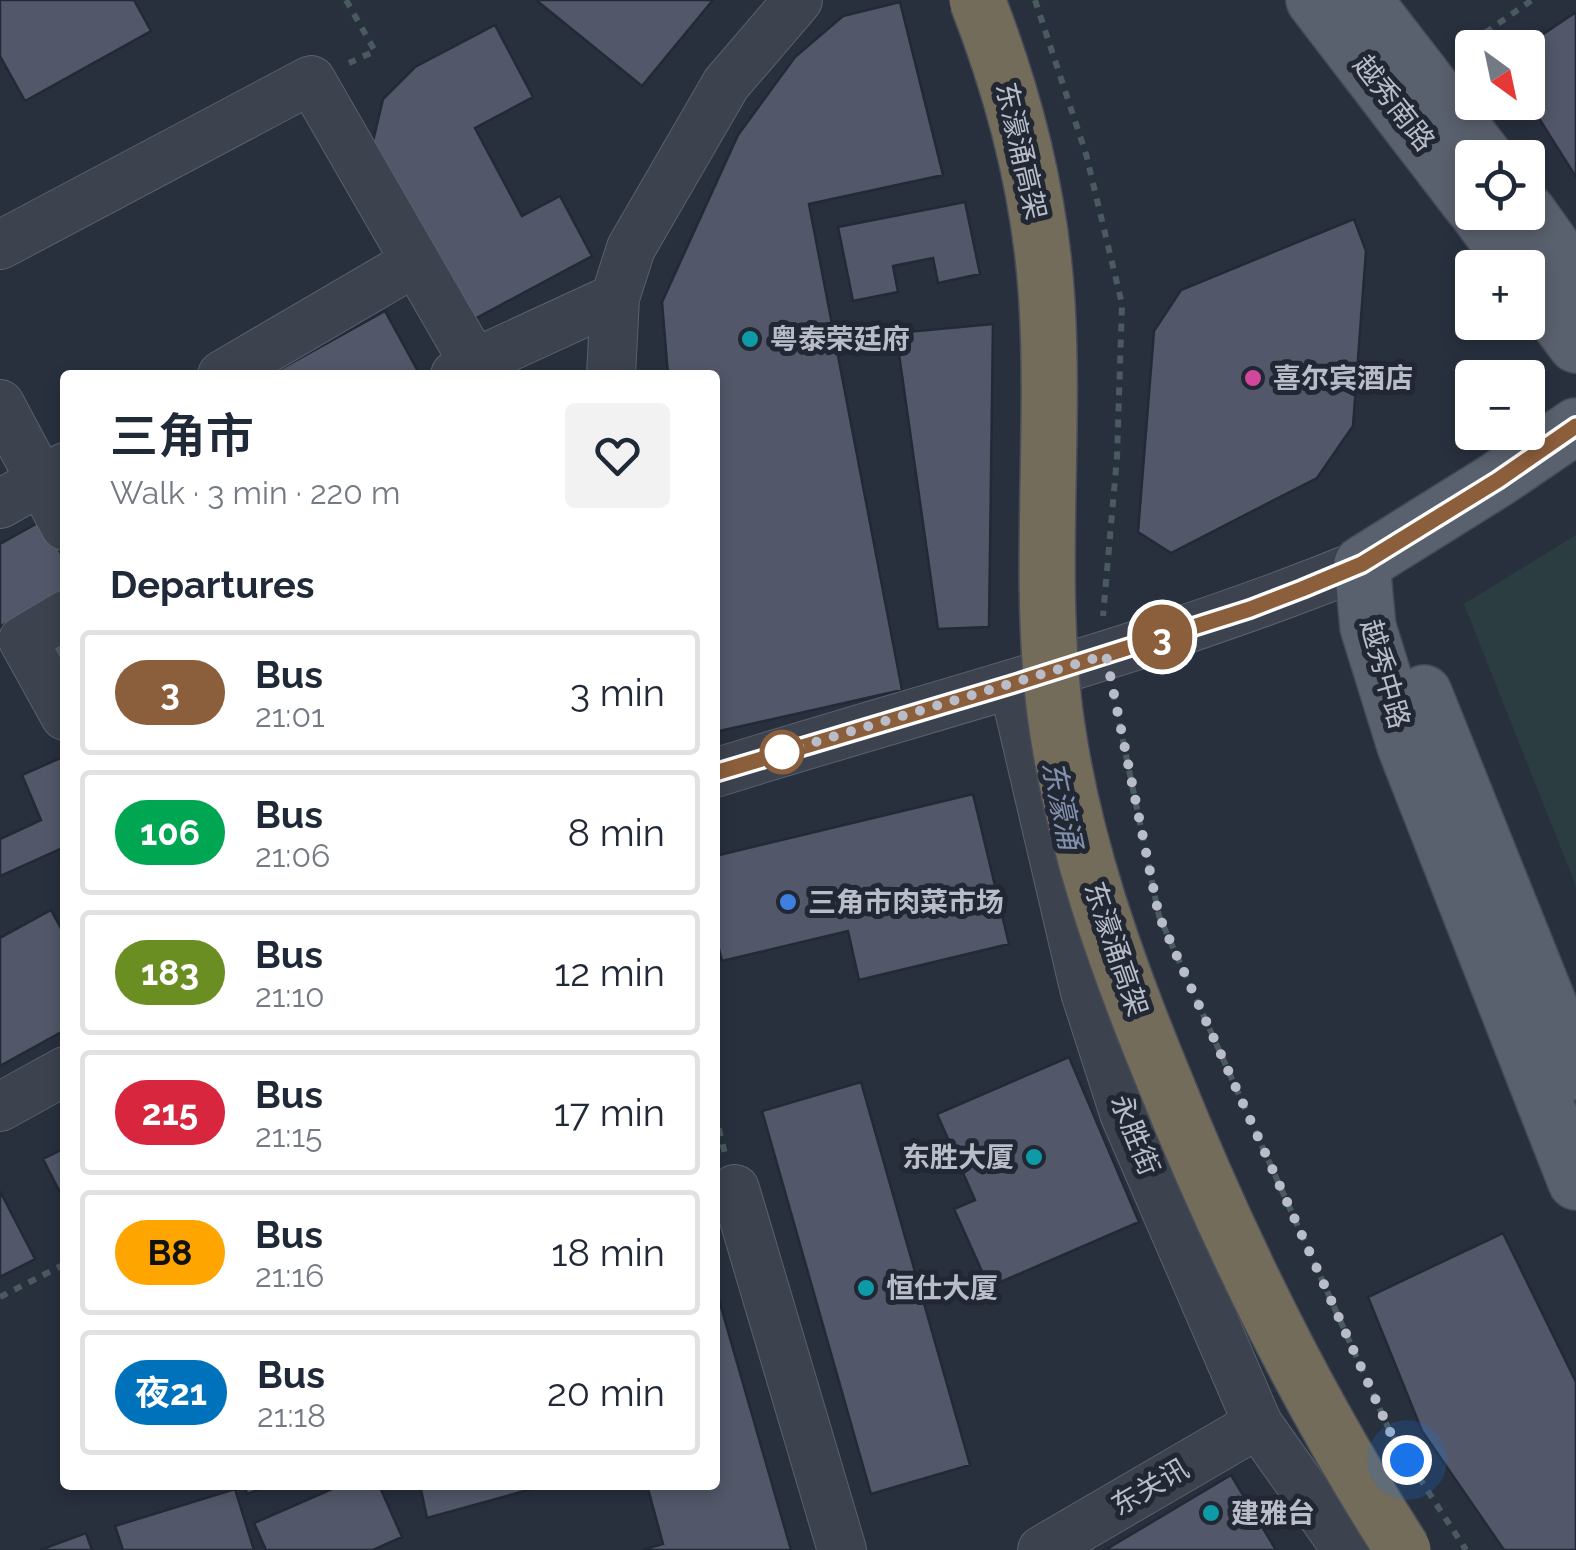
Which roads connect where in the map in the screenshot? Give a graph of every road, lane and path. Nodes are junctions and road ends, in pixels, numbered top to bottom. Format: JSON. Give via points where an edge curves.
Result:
{"nodes":[{"id":1,"x":346,"y":0,"type":"edge"},
{"id":2,"x":798,"y":0,"type":"edge"},
{"id":3,"x":975,"y":0,"type":"edge"},
{"id":4,"x":1035,"y":0,"type":"edge"},
{"id":5,"x":1314,"y":0,"type":"edge"},
{"id":6,"x":1364,"y":0,"type":"edge"},
{"id":7,"x":1532,"y":0,"type":"edge"},
{"id":8,"x":1423,"y":77,"type":"junction"},
{"id":9,"x":311,"y":80,"type":"junction"},
{"id":10,"x":1472,"y":140,"type":"edge"},
{"id":11,"x":1455,"y":184,"type":"edge"},
{"id":12,"x":1541,"y":230,"type":"edge"},
{"id":13,"x":0,"y":245,"type":"edge"},
{"id":14,"x":415,"y":262,"type":"junction"},
{"id":15,"x":1576,"y":278,"type":"edge"},
{"id":16,"x":615,"y":298,"type":"junction"},
{"id":17,"x":1545,"y":303,"type":"edge"},
{"id":18,"x":1576,"y":345,"type":"edge"},
{"id":19,"x":464,"y":369,"type":"edge"},
{"id":20,"x":231,"y":370,"type":"edge"},
{"id":21,"x":611,"y":370,"type":"edge"},
{"id":22,"x":0,"y":404,"type":"edge"},
{"id":23,"x":1576,"y":426,"type":"edge"},
{"id":24,"x":1576,"y":473,"type":"edge"},
{"id":25,"x":53,"y":474,"type":"edge"},
{"id":26,"x":0,"y":504,"type":"edge"},
{"id":27,"x":60,"y":504,"type":"edge"},
{"id":28,"x":1362,"y":564,"type":"junction"},
{"id":29,"x":60,"y":619,"type":"edge"},
{"id":30,"x":1106,"y":655,"type":"junction"},
{"id":31,"x":1013,"y":684,"type":"junction"},
{"id":32,"x":60,"y":707,"type":"edge"},
{"id":33,"x":720,"y":771,"type":"edge"},
{"id":34,"x":1576,"y":1072,"type":"edge"},
{"id":35,"x":60,"y":1074,"type":"edge"},
{"id":36,"x":0,"y":1107,"type":"edge"},
{"id":37,"x":1576,"y":1182,"type":"edge"},
{"id":38,"x":734,"y":1189,"type":"dead end"},
{"id":39,"x":60,"y":1267,"type":"edge"},
{"id":40,"x":0,"y":1297,"type":"edge"},
{"id":41,"x":1258,"y":1424,"type":"junction"},
{"id":42,"x":842,"y":1550,"type":"edge"},
{"id":43,"x":1042,"y":1550,"type":"edge"},
{"id":44,"x":1347,"y":1550,"type":"edge"},
{"id":45,"x":1400,"y":1550,"type":"edge"},
{"id":46,"x":1466,"y":1550,"type":"edge"}],
"edges":[{"from":1,"to":9,"type":"path","via":[[376,52]]},
{"from":2,"to":16,"type":"street","via":[[726,84],[630,248]]},
{"from":3,"to":45,"type":"highway","name":"东濠涌高架","bridge":true,"via":[[1014,109],[1041,238],[1049,356],[1049,647],[1079,835],[1120,968],[1216,1204],[1314,1406]]},
{"from":4,"to":30,"type":"path","via":[[1086,154],[1122,304],[1117,457],[1102,604]]},
{"from":5,"to":11,"type":"main road","name":"越秀南路"},
{"from":6,"to":8,"type":"main road","name":"越秀南路"},
{"from":7,"to":8,"type":"path"},
{"from":8,"to":10,"type":"main road","name":"越秀南路"},
{"from":9,"to":13,"type":"street"},
{"from":9,"to":14,"type":"street"},
{"from":12,"to":15,"type":"main road"},
{"from":14,"to":19,"type":"street"},
{"from":14,"to":20,"type":"street"},
{"from":16,"to":19,"type":"street"},
{"from":16,"to":21,"type":"street"},
{"from":17,"to":18,"type":"main road"},
{"from":22,"to":25,"type":"street"},
{"from":23,"to":28,"type":"main road"},
{"from":24,"to":28,"type":"main road","via":[[1466,534]]},
{"from":25,"to":26,"type":"street"},
{"from":25,"to":27,"type":"street"},
{"from":28,"to":30,"type":"street"},
{"from":28,"to":34,"type":"main road","name":"越秀中路","via":[[1421,684]]},
{"from":28,"to":37,"type":"main road","name":"越秀中路","via":[[1368,627],[1405,746]]},
{"from":29,"to":32,"type":"street","via":[[23,640]]},
{"from":30,"to":31,"type":"street"},
{"from":30,"to":46,"type":"path","via":[[1159,916],[1391,1434]]},
{"from":31,"to":33,"type":"street"},
{"from":31,"to":41,"type":"street","name":"永胜街","via":[[1085,992],[1124,1113]]},
{"from":35,"to":36,"type":"street"},
{"from":38,"to":42,"type":"street"},
{"from":39,"to":40,"type":"path"},
{"from":41,"to":43,"type":"street","name":"东关讯"},
{"from":41,"to":44,"type":"street","name":"永胜街"}]}
